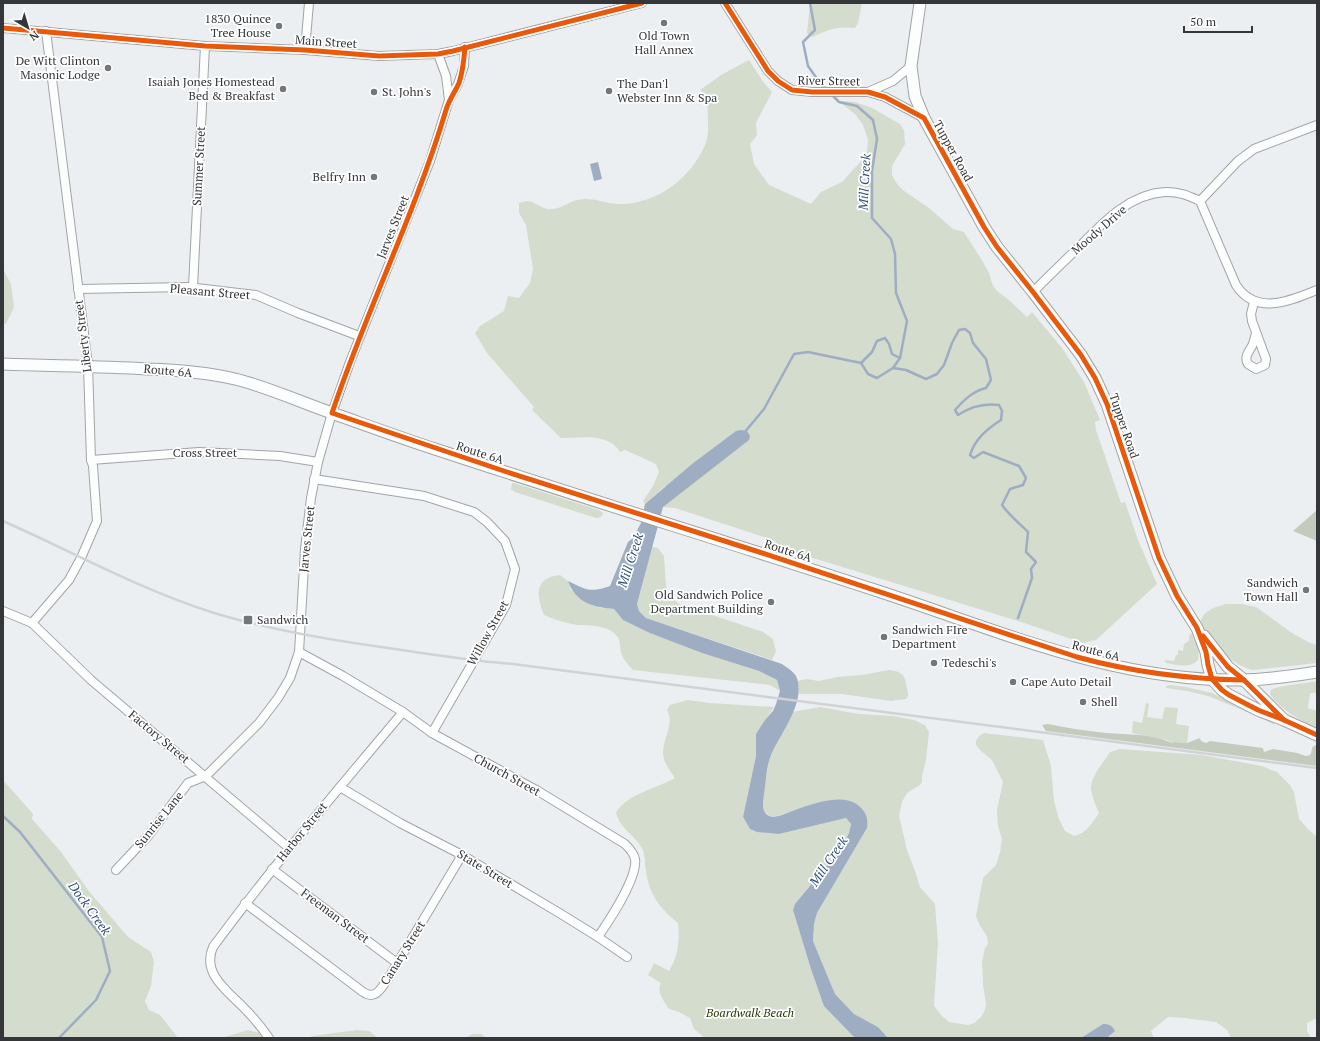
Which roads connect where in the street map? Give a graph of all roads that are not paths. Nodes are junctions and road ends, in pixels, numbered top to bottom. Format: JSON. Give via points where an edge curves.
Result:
{"nodes":[{"id":1,"x":309,"y":3,"type":"edge"},
{"id":2,"x":642,"y":3,"type":"edge"},
{"id":3,"x":725,"y":3,"type":"edge"},
{"id":4,"x":920,"y":3,"type":"edge"},
{"id":5,"x":3,"y":28,"type":"edge"},
{"id":6,"x":46,"y":31,"type":"junction"},
{"id":7,"x":205,"y":46,"type":"junction"},
{"id":8,"x":465,"y":47,"type":"junction"},
{"id":9,"x":305,"y":50,"type":"junction"},
{"id":10,"x":438,"y":54,"type":"junction"},
{"id":11,"x":911,"y":66,"type":"junction"},
{"id":12,"x":868,"y":92,"type":"junction"},
{"id":13,"x":449,"y":100,"type":"junction"},
{"id":14,"x":924,"y":118,"type":"junction"},
{"id":15,"x":1317,"y":125,"type":"edge"},
{"id":16,"x":1200,"y":201,"type":"junction"},
{"id":17,"x":193,"y":288,"type":"junction"},
{"id":18,"x":78,"y":289,"type":"junction"},
{"id":19,"x":1317,"y":290,"type":"edge"},
{"id":20,"x":1033,"y":292,"type":"junction"},
{"id":21,"x":1254,"y":302,"type":"junction"},
{"id":22,"x":1256,"y":333,"type":"dead end"},
{"id":23,"x":360,"y":336,"type":"junction"},
{"id":24,"x":3,"y":364,"type":"edge"},
{"id":25,"x":88,"y":365,"type":"junction"},
{"id":26,"x":332,"y":413,"type":"junction"},
{"id":27,"x":91,"y":460,"type":"junction"},
{"id":28,"x":318,"y":462,"type":"junction"},
{"id":29,"x":314,"y":479,"type":"junction"},
{"id":30,"x":3,"y":611,"type":"edge"},
{"id":31,"x":32,"y":623,"type":"junction"},
{"id":32,"x":1197,"y":628,"type":"junction"},
{"id":33,"x":299,"y":652,"type":"junction"},
{"id":34,"x":1317,"y":672,"type":"edge"},
{"id":35,"x":1212,"y":679,"type":"junction"},
{"id":36,"x":1244,"y":680,"type":"junction"},
{"id":37,"x":403,"y":712,"type":"junction"},
{"id":38,"x":1284,"y":720,"type":"junction"},
{"id":39,"x":432,"y":733,"type":"junction"},
{"id":40,"x":1317,"y":735,"type":"edge"},
{"id":41,"x":206,"y":776,"type":"junction"},
{"id":42,"x":340,"y":787,"type":"junction"},
{"id":43,"x":290,"y":848,"type":"junction"},
{"id":44,"x":462,"y":855,"type":"junction"},
{"id":45,"x":272,"y":869,"type":"junction"},
{"id":46,"x":116,"y":870,"type":"dead end"},
{"id":47,"x":245,"y":903,"type":"junction"},
{"id":48,"x":598,"y":936,"type":"junction"},
{"id":49,"x":627,"y":957,"type":"dead end"},
{"id":50,"x":397,"y":963,"type":"junction"},
{"id":51,"x":269,"y":1038,"type":"edge"}],
"edges":[{"from":1,"to":9,"type":"street"},
{"from":2,"to":8,"type":"street","name":"Main Street"},
{"from":3,"to":12,"type":"street","name":"River Street","via":[[768,71],[792,90]]},
{"from":4,"to":11,"type":"main road","name":"Tupper Road"},
{"from":5,"to":6,"type":"street","name":"Main Street"},
{"from":6,"to":7,"type":"street","name":"Main Street"},
{"from":6,"to":18,"type":"street","name":"Liberty Street"},
{"from":7,"to":9,"type":"street","name":"Main Street"},
{"from":7,"to":17,"type":"street","name":"Summer Street"},
{"from":8,"to":10,"type":"street","name":"Main Street"},
{"from":8,"to":13,"type":"street","name":"Jarves Street","via":[[464,66]]},
{"from":9,"to":10,"type":"street","name":"Main Street","via":[[379,56]]},
{"from":10,"to":13,"type":"street","name":"Jarves Street","via":[[446,76]]},
{"from":11,"to":12,"type":"street","name":"River Street","via":[[893,81]]},
{"from":11,"to":14,"type":"main road","name":"Tupper Road","via":[[915,96]]},
{"from":12,"to":14,"type":"street","name":"River Street","via":[[885,97]]},
{"from":13,"to":23,"type":"street","name":"Jarves Street","via":[[430,161]]},
{"from":14,"to":20,"type":"main road","name":"Tupper Road","via":[[988,234]]},
{"from":15,"to":16,"type":"street","via":[[1246,154]]},
{"from":16,"to":20,"type":"street","name":"Moody Drive","via":[[1180,193],[1166,192],[1154,193],[1135,200],[1109,218]]},
{"from":16,"to":21,"type":"street","via":[[1236,285],[1240,292]]},
{"from":17,"to":18,"type":"street","name":"Pleasant Street"},
{"from":17,"to":23,"type":"street","name":"Pleasant Street","via":[[256,295]]},
{"from":18,"to":25,"type":"street","name":"Liberty Street"},
{"from":19,"to":21,"type":"street","via":[[1276,304]]},
{"from":20,"to":32,"type":"main road","name":"Tupper Road","via":[[1081,355],[1095,378],[1107,404],[1159,558],[1177,596]]},
{"from":21,"to":22,"type":"street","via":[[1252,314]]},
{"from":23,"to":26,"type":"street","name":"Jarves Street"},
{"from":24,"to":25,"type":"main road","name":"Route 6A"},
{"from":25,"to":26,"type":"main road","name":"Route 6A","via":[[182,371],[234,379]]},
{"from":25,"to":27,"type":"street","name":"Liberty Street"},
{"from":26,"to":28,"type":"street","name":"Jarves Street"},
{"from":26,"to":35,"type":"main road","name":"Route 6A","via":[[1077,657],[1156,674]]},
{"from":27,"to":28,"type":"street","name":"Cross Street","via":[[199,452],[280,456]]},
{"from":27,"to":31,"type":"street","name":"Liberty Street","via":[[97,521],[69,580]]},
{"from":28,"to":29,"type":"street","name":"Jarves Street"},
{"from":29,"to":33,"type":"street","name":"Jarves Street","via":[[305,549]]},
{"from":29,"to":39,"type":"street","name":"Willow Street","via":[[424,496],[474,512],[505,542],[516,569],[506,605]]},
{"from":30,"to":31,"type":"street"},
{"from":31,"to":41,"type":"street","name":"Factory Street","via":[[92,680]]},
{"from":32,"to":35,"type":"main road","name":"Tupper Road"},
{"from":32,"to":36,"type":"main road","via":[[1228,667]]},
{"from":33,"to":37,"type":"street","name":"Church Street"},
{"from":33,"to":41,"type":"street","name":"Jarves Street","via":[[290,678],[269,712]]},
{"from":34,"to":36,"type":"main road","name":"Route 6A"},
{"from":35,"to":36,"type":"main road","name":"Route 6A"},
{"from":35,"to":38,"type":"main road","via":[[1229,695]]},
{"from":36,"to":38,"type":"main road"},
{"from":37,"to":39,"type":"street","name":"Church Street"},
{"from":37,"to":42,"type":"street","name":"Harbor Street"},
{"from":38,"to":40,"type":"main road"},
{"from":39,"to":48,"type":"street","name":"Church Street","via":[[538,791],[625,844],[632,852],[635,869],[631,880]]},
{"from":41,"to":43,"type":"street","name":"Factory Street"},
{"from":41,"to":46,"type":"street","name":"Sunrise Lane","via":[[188,783],[148,836]]},
{"from":42,"to":43,"type":"street","name":"Harbor Street"},
{"from":42,"to":44,"type":"street","name":"State Street","via":[[400,823]]},
{"from":43,"to":45,"type":"street","name":"Harbor Street"},
{"from":44,"to":48,"type":"street","name":"State Street"},
{"from":44,"to":50,"type":"street","name":"Canary Street"},
{"from":45,"to":47,"type":"street","name":"Harbor Street"},
{"from":45,"to":50,"type":"street","name":"Freeman Street"},
{"from":47,"to":50,"type":"street","name":"Canary Street","via":[[368,995],[378,992]]},
{"from":47,"to":51,"type":"street","name":"Harbor Street","via":[[213,947],[209,957],[218,982]]},
{"from":48,"to":49,"type":"street","name":"State Street"}]}
